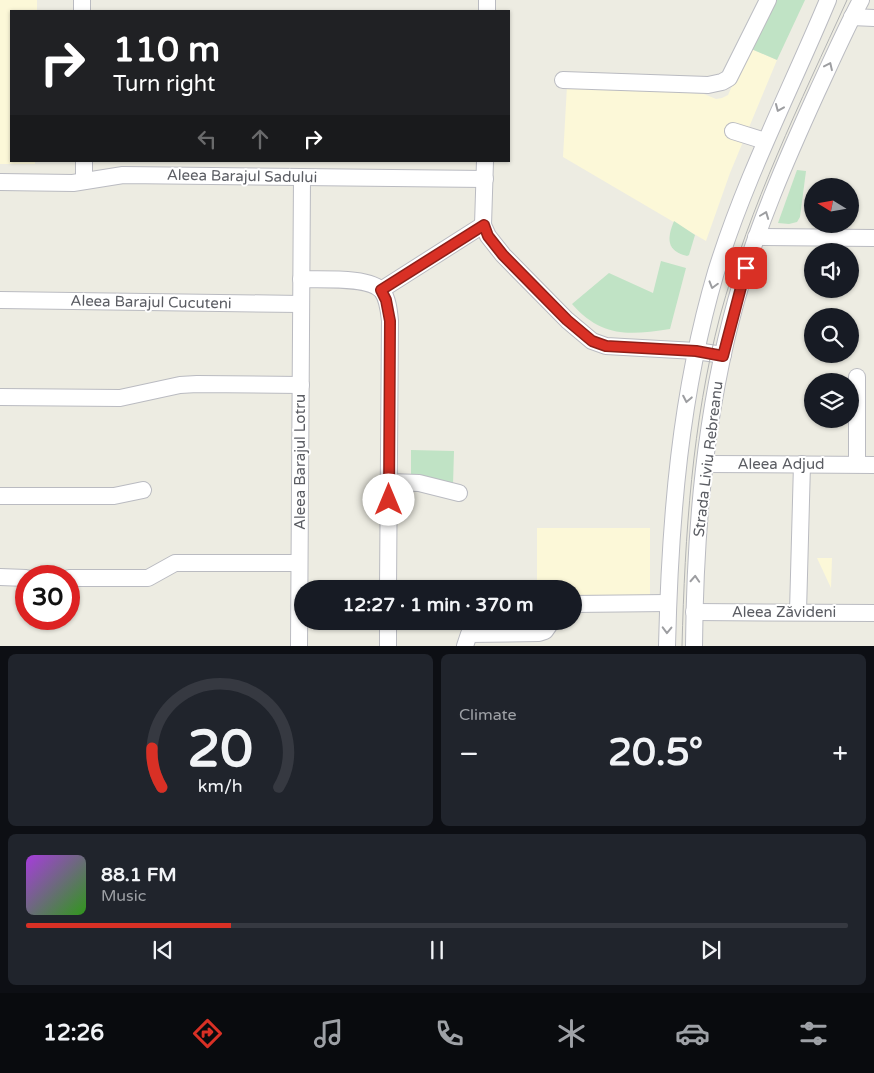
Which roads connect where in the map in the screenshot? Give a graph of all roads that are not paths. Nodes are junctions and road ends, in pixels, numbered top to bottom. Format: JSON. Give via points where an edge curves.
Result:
{"nodes":[{"id":1,"x":768,"y":0,"type":"edge"},
{"id":2,"x":828,"y":0,"type":"edge"},
{"id":3,"x":861,"y":0,"type":"edge"},
{"id":4,"x":852,"y":17,"type":"junction"},
{"id":5,"x":874,"y":18,"type":"edge"},
{"id":6,"x":564,"y":80,"type":"dead end"},
{"id":7,"x":733,"y":131,"type":"dead end"},
{"id":8,"x":765,"y":141,"type":"junction"},
{"id":9,"x":84,"y":162,"type":"edge"},
{"id":10,"x":485,"y":162,"type":"edge"},
{"id":11,"x":302,"y":177,"type":"junction"},
{"id":12,"x":484,"y":179,"type":"junction"},
{"id":13,"x":0,"y":182,"type":"edge"},
{"id":14,"x":84,"y":182,"type":"junction"},
{"id":15,"x":484,"y":225,"type":"junction"},
{"id":16,"x":756,"y":237,"type":"junction"},
{"id":17,"x":874,"y":238,"type":"edge"},
{"id":18,"x":301,"y":279,"type":"junction"},
{"id":19,"x":381,"y":290,"type":"junction"},
{"id":20,"x":0,"y":300,"type":"edge"},
{"id":21,"x":301,"y":304,"type":"junction"},
{"id":22,"x":696,"y":351,"type":"junction"},
{"id":23,"x":723,"y":356,"type":"junction"},
{"id":24,"x":301,"y":386,"type":"junction"},
{"id":25,"x":0,"y":398,"type":"edge"},
{"id":26,"x":857,"y":428,"type":"edge"},
{"id":27,"x":705,"y":464,"type":"junction"},
{"id":28,"x":802,"y":464,"type":"junction"},
{"id":29,"x":857,"y":464,"type":"junction"},
{"id":30,"x":874,"y":464,"type":"edge"},
{"id":31,"x":389,"y":482,"type":"junction"},
{"id":32,"x":143,"y":490,"type":"dead end"},
{"id":33,"x":459,"y":493,"type":"dead end"},
{"id":34,"x":0,"y":496,"type":"edge"},
{"id":35,"x":299,"y":563,"type":"junction"},
{"id":36,"x":0,"y":578,"type":"edge"},
{"id":37,"x":15,"y":578,"type":"edge"},
{"id":38,"x":80,"y":578,"type":"edge"},
{"id":39,"x":388,"y":580,"type":"edge"},
{"id":40,"x":668,"y":603,"type":"junction"},
{"id":41,"x":582,"y":604,"type":"edge"},
{"id":42,"x":694,"y":612,"type":"junction"},
{"id":43,"x":798,"y":612,"type":"junction"},
{"id":44,"x":874,"y":613,"type":"edge"},
{"id":45,"x":388,"y":630,"type":"edge"},
{"id":46,"x":546,"y":630,"type":"edge"},
{"id":47,"x":299,"y":646,"type":"edge"},
{"id":48,"x":388,"y":646,"type":"edge"},
{"id":49,"x":465,"y":646,"type":"edge"},
{"id":50,"x":667,"y":646,"type":"edge"},
{"id":51,"x":694,"y":646,"type":"edge"}],
"edges":[{"from":1,"to":6,"type":"street","via":[[729,78],[722,82],[708,85]]},
{"from":2,"to":8,"type":"street","name":"Strada Liviu Rebreanu","one_way":true},
{"from":3,"to":4,"type":"street","name":"Strada Liviu Rebreanu"},
{"from":4,"to":5,"type":"street"},
{"from":16,"to":4,"type":"street","name":"Strada Liviu Rebreanu","one_way":true},
{"from":7,"to":8,"type":"street"},
{"from":8,"to":22,"type":"street","name":"Strada Liviu Rebreanu","one_way":true,"via":[[717,271]]},
{"from":9,"to":14,"type":"street"},
{"from":10,"to":12,"type":"street"},
{"from":11,"to":12,"type":"street","name":"Aleea Barajul Sadului"},
{"from":11,"to":14,"type":"street","name":"Aleea Barajul Sadului","via":[[123,174]]},
{"from":11,"to":18,"type":"street","name":"Aleea Barajul Lotru"},
{"from":12,"to":15,"type":"street"},
{"from":13,"to":14,"type":"street","name":"Aleea Barajul Sadului"},
{"from":15,"to":19,"type":"street"},
{"from":15,"to":22,"type":"street","via":[[491,241],[503,255],[592,341],[606,346]]},
{"from":16,"to":17,"type":"street"},
{"from":16,"to":23,"type":"street","name":"Strada Liviu Rebreanu"},
{"from":18,"to":19,"type":"street","via":[[362,281]]},
{"from":18,"to":21,"type":"street","name":"Aleea Barajul Lotru"},
{"from":19,"to":31,"type":"street","via":[[390,321]]},
{"from":20,"to":21,"type":"street","name":"Aleea Barajul Cucuteni"},
{"from":21,"to":24,"type":"street","name":"Aleea Barajul Lotru"},
{"from":22,"to":23,"type":"street"},
{"from":22,"to":40,"type":"street","name":"Strada Liviu Rebreanu","one_way":true,"via":[[678,457]]},
{"from":23,"to":27,"type":"street","name":"Strada Liviu Rebreanu"},
{"from":24,"to":25,"type":"street","via":[[197,384],[120,398]]},
{"from":24,"to":35,"type":"street","name":"Aleea Barajul Lotru"},
{"from":26,"to":29,"type":"street"},
{"from":27,"to":28,"type":"street","name":"Aleea Adjud"},
{"from":42,"to":27,"type":"street","name":"Strada Liviu Rebreanu","one_way":true},
{"from":28,"to":29,"type":"street","name":"Aleea Adjud"},
{"from":28,"to":43,"type":"street"},
{"from":29,"to":30,"type":"street","name":"Aleea Adjud"},
{"from":31,"to":33,"type":"street","via":[[419,484]]},
{"from":31,"to":39,"type":"street"},
{"from":32,"to":34,"type":"street","via":[[114,496]]},
{"from":35,"to":38,"type":"street","via":[[175,563],[148,578]]},
{"from":35,"to":47,"type":"street","name":"Aleea Barajul Lotru"},
{"from":36,"to":37,"type":"street"},
{"from":40,"to":41,"type":"street"},
{"from":40,"to":50,"type":"street","name":"Strada Liviu Rebreanu","one_way":true},
{"from":42,"to":43,"type":"street","name":"Aleea Zăvideni"},
{"from":42,"to":51,"type":"street","name":"Strada Liviu Rebreanu"},
{"from":43,"to":44,"type":"street","name":"Aleea Zăvideni"},
{"from":45,"to":48,"type":"street"},
{"from":46,"to":49,"type":"street","via":[[539,634],[469,634]]}]}
